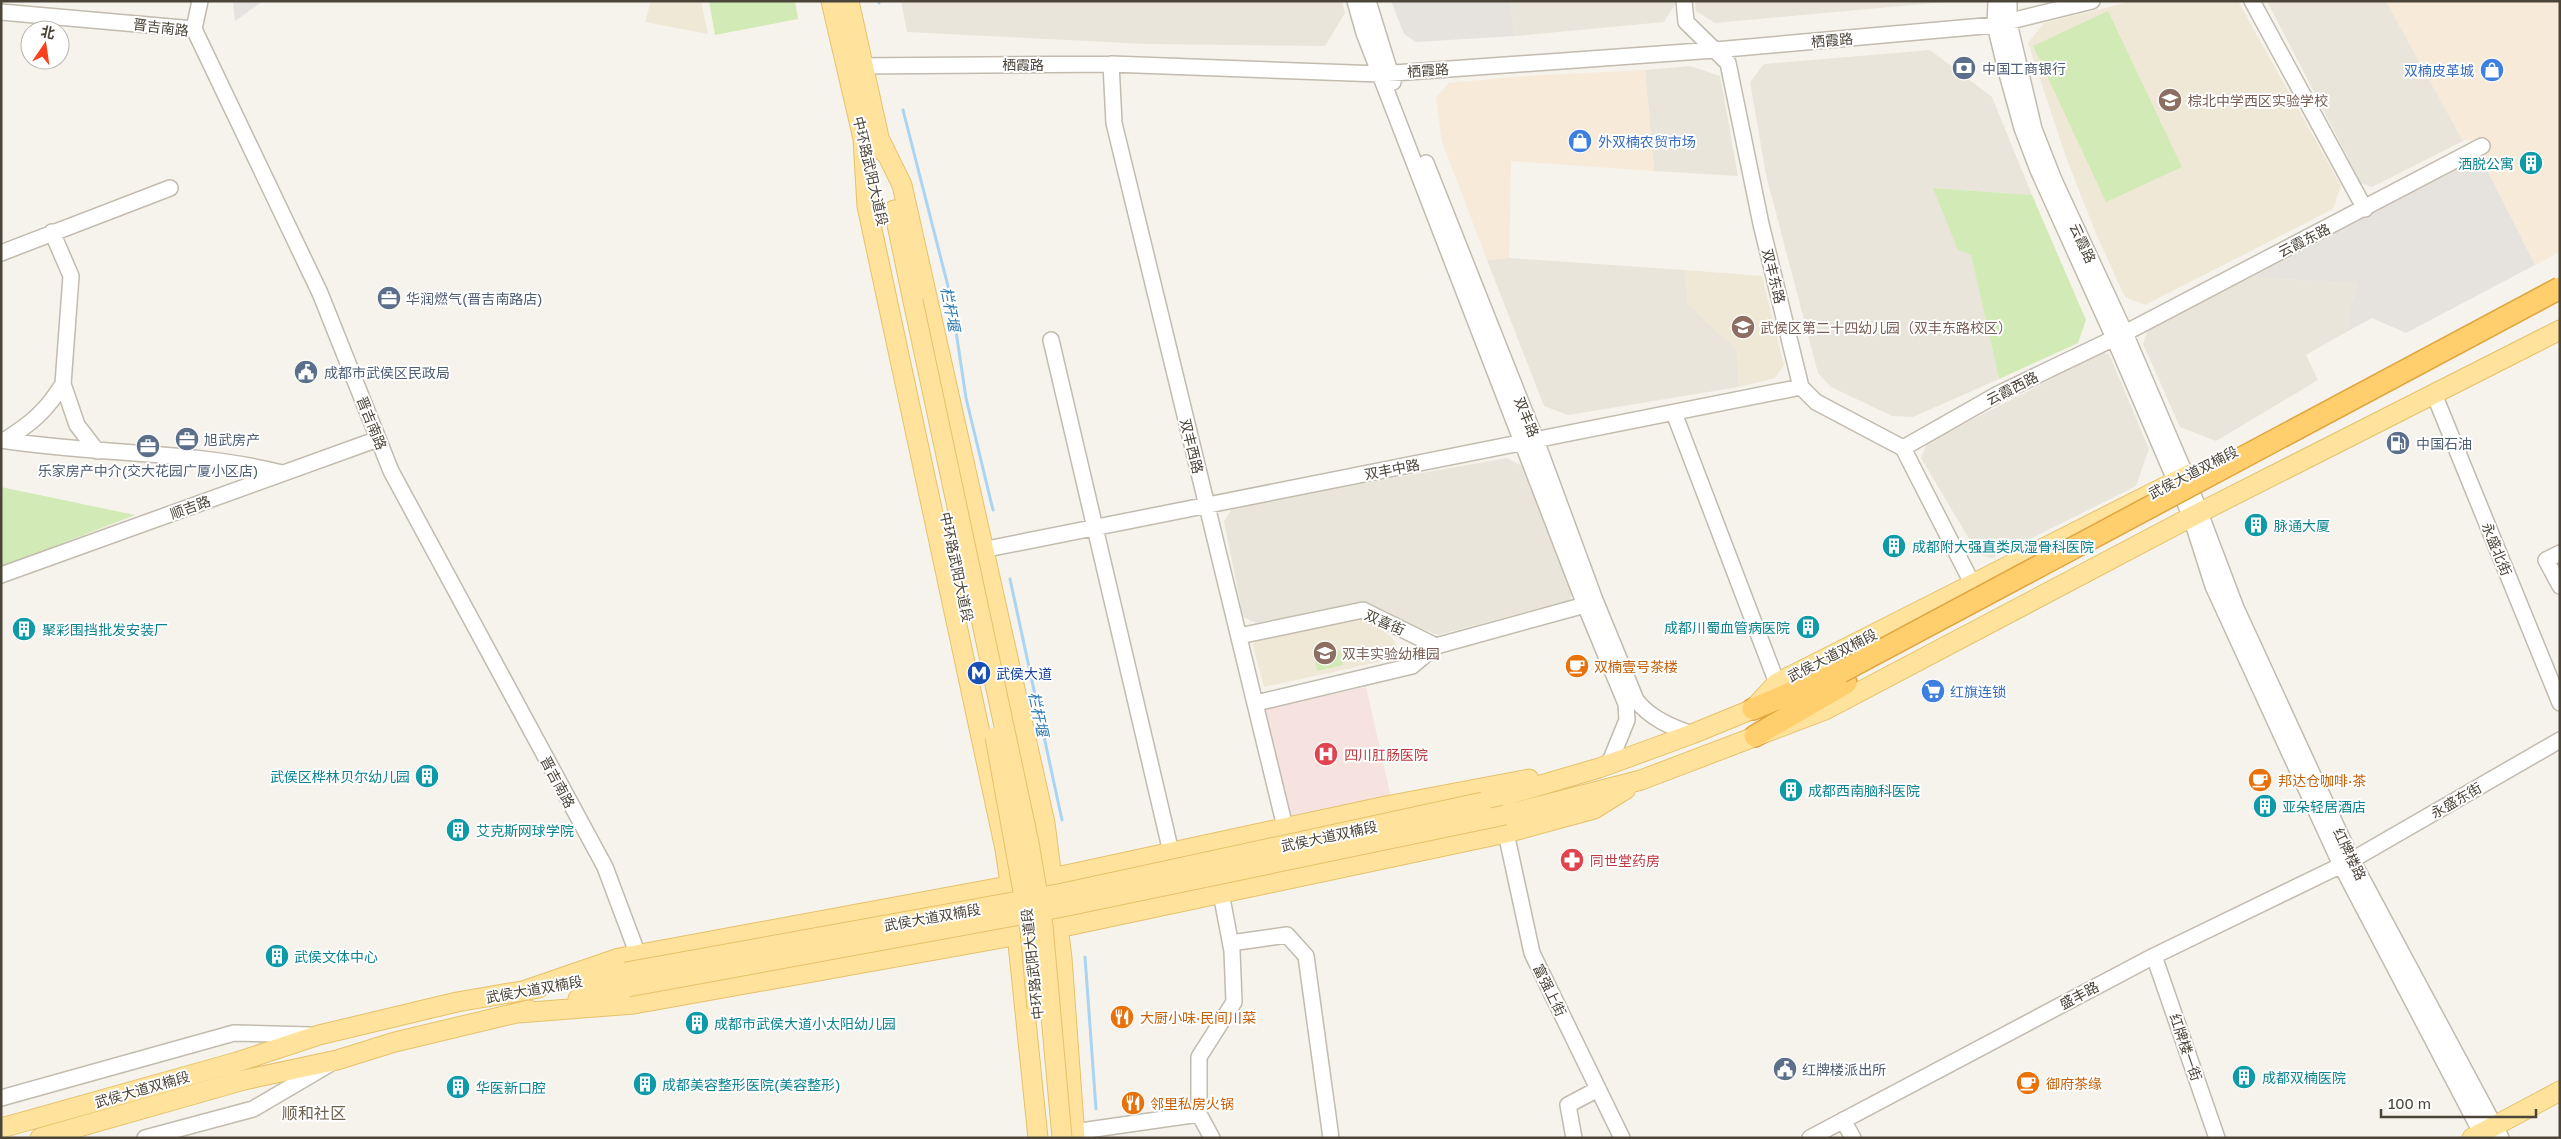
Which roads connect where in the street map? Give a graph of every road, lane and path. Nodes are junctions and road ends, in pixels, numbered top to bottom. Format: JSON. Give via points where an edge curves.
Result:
{"nodes":[{"id":1,"x":200,"y":1,"type":"edge"},
{"id":2,"x":831,"y":1,"type":"edge"},
{"id":3,"x":849,"y":1,"type":"edge"},
{"id":4,"x":1354,"y":1,"type":"edge"},
{"id":5,"x":1368,"y":1,"type":"edge"},
{"id":6,"x":1684,"y":1,"type":"edge"},
{"id":7,"x":1996,"y":1,"type":"edge"},
{"id":8,"x":2009,"y":1,"type":"edge"},
{"id":9,"x":2092,"y":1,"type":"edge"},
{"id":10,"x":2252,"y":1,"type":"edge"},
{"id":11,"x":1,"y":12,"type":"edge"},
{"id":12,"x":2002,"y":24,"type":"junction"},
{"id":13,"x":194,"y":29,"type":"junction"},
{"id":14,"x":1715,"y":50,"type":"junction"},
{"id":15,"x":1111,"y":64,"type":"junction"},
{"id":16,"x":854,"y":66,"type":"junction"},
{"id":17,"x":1385,"y":73,"type":"junction"},
{"id":18,"x":871,"y":138,"type":"junction"},
{"id":19,"x":2482,"y":146,"type":"dead end"},
{"id":20,"x":170,"y":188,"type":"dead end"},
{"id":21,"x":2365,"y":209,"type":"junction"},
{"id":22,"x":52,"y":232,"type":"junction"},
{"id":23,"x":1,"y":253,"type":"edge"},
{"id":24,"x":2560,"y":277,"type":"edge"},
{"id":25,"x":2560,"y":288,"type":"edge"},
{"id":26,"x":2560,"y":302,"type":"edge"},
{"id":27,"x":907,"y":303,"type":"junction"},
{"id":28,"x":2560,"y":330,"type":"edge"},
{"id":29,"x":2120,"y":336,"type":"junction"},
{"id":30,"x":1051,"y":340,"type":"dead end"},
{"id":31,"x":63,"y":384,"type":"junction"},
{"id":32,"x":1801,"y":387,"type":"junction"},
{"id":33,"x":2434,"y":394,"type":"junction"},
{"id":34,"x":1674,"y":412,"type":"junction"},
{"id":35,"x":378,"y":439,"type":"junction"},
{"id":36,"x":3,"y":440,"type":"edge"},
{"id":37,"x":1530,"y":441,"type":"junction"},
{"id":38,"x":1903,"y":448,"type":"junction"},
{"id":39,"x":97,"y":452,"type":"junction"},
{"id":40,"x":282,"y":473,"type":"junction"},
{"id":41,"x":2181,"y":479,"type":"junction"},
{"id":42,"x":1206,"y":505,"type":"junction"},
{"id":43,"x":2196,"y":515,"type":"junction"},
{"id":44,"x":1095,"y":527,"type":"junction"},
{"id":45,"x":982,"y":550,"type":"junction"},
{"id":46,"x":2560,"y":553,"type":"edge"},
{"id":47,"x":1,"y":575,"type":"edge"},
{"id":48,"x":1972,"y":583,"type":"junction"},
{"id":49,"x":2560,"y":586,"type":"edge"},
{"id":50,"x":1585,"y":605,"type":"junction"},
{"id":51,"x":1239,"y":636,"type":"junction"},
{"id":52,"x":1436,"y":646,"type":"junction"},
{"id":53,"x":1844,"y":678,"type":"junction"},
{"id":54,"x":1777,"y":683,"type":"junction"},
{"id":55,"x":1256,"y":703,"type":"junction"},
{"id":56,"x":2560,"y":703,"type":"edge"},
{"id":57,"x":1753,"y":709,"type":"junction"},
{"id":58,"x":1692,"y":734,"type":"junction"},
{"id":59,"x":1755,"y":736,"type":"junction"},
{"id":60,"x":2560,"y":740,"type":"edge"},
{"id":61,"x":1604,"y":766,"type":"junction"},
{"id":62,"x":1506,"y":824,"type":"junction"},
{"id":63,"x":1286,"y":828,"type":"junction"},
{"id":64,"x":1171,"y":852,"type":"junction"},
{"id":65,"x":2347,"y":862,"type":"junction"},
{"id":66,"x":1052,"y":878,"type":"junction"},
{"id":67,"x":1010,"y":886,"type":"junction"},
{"id":68,"x":1221,"y":893,"type":"junction"},
{"id":69,"x":1058,"y":928,"type":"junction"},
{"id":70,"x":1018,"y":935,"type":"junction"},
{"id":71,"x":1231,"y":943,"type":"junction"},
{"id":72,"x":638,"y":955,"type":"junction"},
{"id":73,"x":2154,"y":956,"type":"junction"},
{"id":74,"x":627,"y":980,"type":"junction"},
{"id":75,"x":526,"y":990,"type":"junction"},
{"id":76,"x":518,"y":1013,"type":"junction"},
{"id":77,"x":320,"y":1035,"type":"junction"},
{"id":78,"x":337,"y":1060,"type":"junction"},
{"id":79,"x":1598,"y":1089,"type":"junction"},
{"id":80,"x":2560,"y":1091,"type":"edge"},
{"id":81,"x":1,"y":1098,"type":"edge"},
{"id":82,"x":2560,"y":1103,"type":"edge"},
{"id":83,"x":1199,"y":1114,"type":"junction"},
{"id":84,"x":1843,"y":1120,"type":"junction"},
{"id":85,"x":1,"y":1128,"type":"edge"},
{"id":86,"x":2490,"y":1135,"type":"edge"},
{"id":87,"x":1070,"y":1136,"type":"edge"},
{"id":88,"x":40,"y":1138,"type":"edge"},
{"id":89,"x":145,"y":1138,"type":"edge"},
{"id":90,"x":1038,"y":1138,"type":"edge"},
{"id":91,"x":1049,"y":1138,"type":"edge"},
{"id":92,"x":1212,"y":1138,"type":"edge"},
{"id":93,"x":1331,"y":1138,"type":"edge"},
{"id":94,"x":1574,"y":1138,"type":"edge"},
{"id":95,"x":1622,"y":1138,"type":"edge"},
{"id":96,"x":1810,"y":1138,"type":"edge"},
{"id":97,"x":1853,"y":1138,"type":"edge"},
{"id":98,"x":2217,"y":1138,"type":"edge"}],
"edges":[{"from":1,"to":13,"type":"street"},
{"from":2,"to":16,"type":"main road","name":"中环路武阳大道段"},
{"from":3,"to":16,"type":"main road","name":"中环路武阳大道段"},
{"from":4,"to":17,"type":"street","via":[[1364,33]]},
{"from":5,"to":17,"type":"street"},
{"from":6,"to":14,"type":"street","name":"双丰东路","via":[[1686,22]]},
{"from":7,"to":12,"type":"street"},
{"from":8,"to":12,"type":"street","name":"云霞路"},
{"from":9,"to":12,"type":"street","name":"栖霞路"},
{"from":10,"to":21,"type":"street"},
{"from":11,"to":13,"type":"street","name":"晋吉南路"},
{"from":12,"to":14,"type":"street","name":"栖霞路"},
{"from":12,"to":29,"type":"street","name":"云霞路","via":[[2034,129]]},
{"from":13,"to":35,"type":"street","name":"晋吉南路","via":[[320,293]]},
{"from":14,"to":17,"type":"street","name":"栖霞路"},
{"from":14,"to":32,"type":"street","name":"双丰东路","via":[[1728,63],[1761,224]]},
{"from":15,"to":16,"type":"street","name":"栖霞路"},
{"from":15,"to":17,"type":"street","name":"栖霞路"},
{"from":15,"to":42,"type":"street","name":"双丰西路","via":[[1114,122]]},
{"from":16,"to":18,"type":"main road","name":"中环路武阳大道段"},
{"from":17,"to":37,"type":"street","name":"双丰路"},
{"from":18,"to":27,"type":"main road","name":"中环路武阳大道段"},
{"from":18,"to":45,"type":"main road","via":[[902,185]]},
{"from":18,"to":67,"type":"main road","via":[[867,206],[1003,840]]},
{"from":19,"to":21,"type":"street","name":"云霞东路"},
{"from":20,"to":22,"type":"street"},
{"from":21,"to":29,"type":"street","name":"云霞东路"},
{"from":22,"to":23,"type":"street"},
{"from":22,"to":31,"type":"street","via":[[71,276]]},
{"from":24,"to":41,"type":"main road","name":"武侯大道双楠段"},
{"from":25,"to":53,"type":"highway","bridge":true},
{"from":26,"to":53,"type":"highway"},
{"from":27,"to":87,"type":"main road","name":"中环路武阳大道段","bridge":true,"via":[[1029,843]]},
{"from":27,"to":91,"type":"main road","name":"中环路武阳大道段","bridge":true,"via":[[993,728],[1030,930]]},
{"from":28,"to":33,"type":"main road","name":"武侯大道双楠段"},
{"from":29,"to":38,"type":"street","name":"云霞西路","via":[[1998,394]]},
{"from":29,"to":41,"type":"street","name":"云霞路"},
{"from":30,"to":44,"type":"street"},
{"from":31,"to":36,"type":"street","via":[[46,410],[29,426]]},
{"from":31,"to":39,"type":"street","via":[[78,425]]},
{"from":32,"to":34,"type":"street","name":"双丰中路"},
{"from":32,"to":38,"type":"street","via":[[1816,402]]},
{"from":33,"to":43,"type":"main road","name":"武侯大道双楠段"},
{"from":33,"to":56,"type":"street","name":"永盛北街"},
{"from":34,"to":37,"type":"street","name":"双丰中路"},
{"from":34,"to":54,"type":"street"},
{"from":35,"to":40,"type":"street","name":"顺吉路"},
{"from":35,"to":72,"type":"street","name":"晋吉南路","via":[[391,471],[605,867]]},
{"from":36,"to":39,"type":"street"},
{"from":37,"to":42,"type":"street","name":"双丰中路"},
{"from":37,"to":50,"type":"street","name":"双丰路"},
{"from":37,"to":58,"type":"street","name":"双丰路","via":[[1636,700],[1656,718]]},
{"from":38,"to":48,"type":"street"},
{"from":39,"to":40,"type":"street","via":[[244,464]]},
{"from":40,"to":47,"type":"street","name":"顺吉路"},
{"from":41,"to":43,"type":"street","name":"红牌楼路"},
{"from":41,"to":48,"type":"main road","name":"武侯大道双楠段"},
{"from":42,"to":44,"type":"street","name":"双丰中路"},
{"from":42,"to":51,"type":"street","name":"双丰西路"},
{"from":43,"to":59,"type":"main road","name":"武侯大道双楠段","via":[[1826,710]]},
{"from":43,"to":65,"type":"street","name":"红牌楼路","via":[[2213,586]]},
{"from":44,"to":45,"type":"street","name":"双丰中路"},
{"from":44,"to":64,"type":"street"},
{"from":45,"to":66,"type":"main road","via":[[1045,823]]},
{"from":46,"to":49,"type":"street","via":[[2546,560]]},
{"from":48,"to":54,"type":"main road","name":"武侯大道双楠段"},
{"from":50,"to":52,"type":"street"},
{"from":50,"to":61,"type":"street","name":"双丰路","via":[[1626,704],[1627,720]]},
{"from":51,"to":52,"type":"street","name":"双喜街","via":[[1363,610]]},
{"from":51,"to":55,"type":"street","name":"双丰西路"},
{"from":52,"to":55,"type":"street","via":[[1412,666]]},
{"from":53,"to":57,"type":"highway"},
{"from":53,"to":59,"type":"highway"},
{"from":54,"to":57,"type":"main road","name":"武侯大道双楠段"},
{"from":55,"to":63,"type":"street","name":"双丰西路"},
{"from":57,"to":58,"type":"main road","name":"武侯大道双楠段"},
{"from":58,"to":61,"type":"main road","name":"武侯大道双楠段"},
{"from":59,"to":62,"type":"main road","name":"武侯大道双楠段","via":[[1641,780]]},
{"from":60,"to":65,"type":"street","name":"永盛东街"},
{"from":61,"to":63,"type":"main road","via":[[1484,785]]},
{"from":61,"to":74,"type":"main road","name":"武侯大道双楠段","bridge":true,"via":[[1483,802],[1054,894]]},
{"from":62,"to":68,"type":"main road"},
{"from":62,"to":74,"type":"main road","name":"武侯大道双楠段","bridge":true,"via":[[1058,908]]},
{"from":62,"to":79,"type":"street","name":"富强上街","via":[[1532,953]]},
{"from":63,"to":64,"type":"main road"},
{"from":64,"to":66,"type":"main road"},
{"from":65,"to":73,"type":"street","name":"盛丰路"},
{"from":65,"to":86,"type":"street","name":"红牌楼路"},
{"from":66,"to":67,"type":"main road"},
{"from":66,"to":69,"type":"main road"},
{"from":67,"to":70,"type":"main road"},
{"from":67,"to":72,"type":"main road"},
{"from":68,"to":69,"type":"main road"},
{"from":68,"to":71,"type":"street"},
{"from":69,"to":70,"type":"main road"},
{"from":69,"to":87,"type":"main road"},
{"from":70,"to":76,"type":"main road","via":[[634,1004]]},
{"from":70,"to":90,"type":"main road"},
{"from":71,"to":83,"type":"street","via":[[1234,1002],[1199,1057]]},
{"from":71,"to":93,"type":"street","via":[[1287,935],[1306,956]]},
{"from":72,"to":75,"type":"main road","via":[[619,958]]},
{"from":73,"to":84,"type":"street","name":"盛丰路"},
{"from":73,"to":98,"type":"street","name":"红牌楼一街"},
{"from":74,"to":75,"type":"main road","name":"武侯大道双楠段"},
{"from":74,"to":76,"type":"main road","name":"武侯大道双楠段"},
{"from":75,"to":77,"type":"main road","name":"武侯大道双楠段","via":[[457,1002]]},
{"from":76,"to":78,"type":"main road","name":"武侯大道双楠段","via":[[395,1042]]},
{"from":77,"to":81,"type":"street","via":[[234,1032]]},
{"from":77,"to":85,"type":"main road","name":"武侯大道双楠段","via":[[237,1062]]},
{"from":78,"to":88,"type":"main road","name":"武侯大道双楠段","via":[[244,1080]]},
{"from":78,"to":89,"type":"street","via":[[253,1109]]},
{"from":79,"to":94,"type":"street","via":[[1568,1105]]},
{"from":79,"to":95,"type":"street","name":"富强上街"},
{"from":80,"to":86,"type":"main road"},
{"from":82,"to":86,"type":"main road"},
{"from":83,"to":87,"type":"street"},
{"from":83,"to":92,"type":"street"},
{"from":84,"to":96,"type":"street","name":"盛丰路"},
{"from":84,"to":97,"type":"street"}]}
